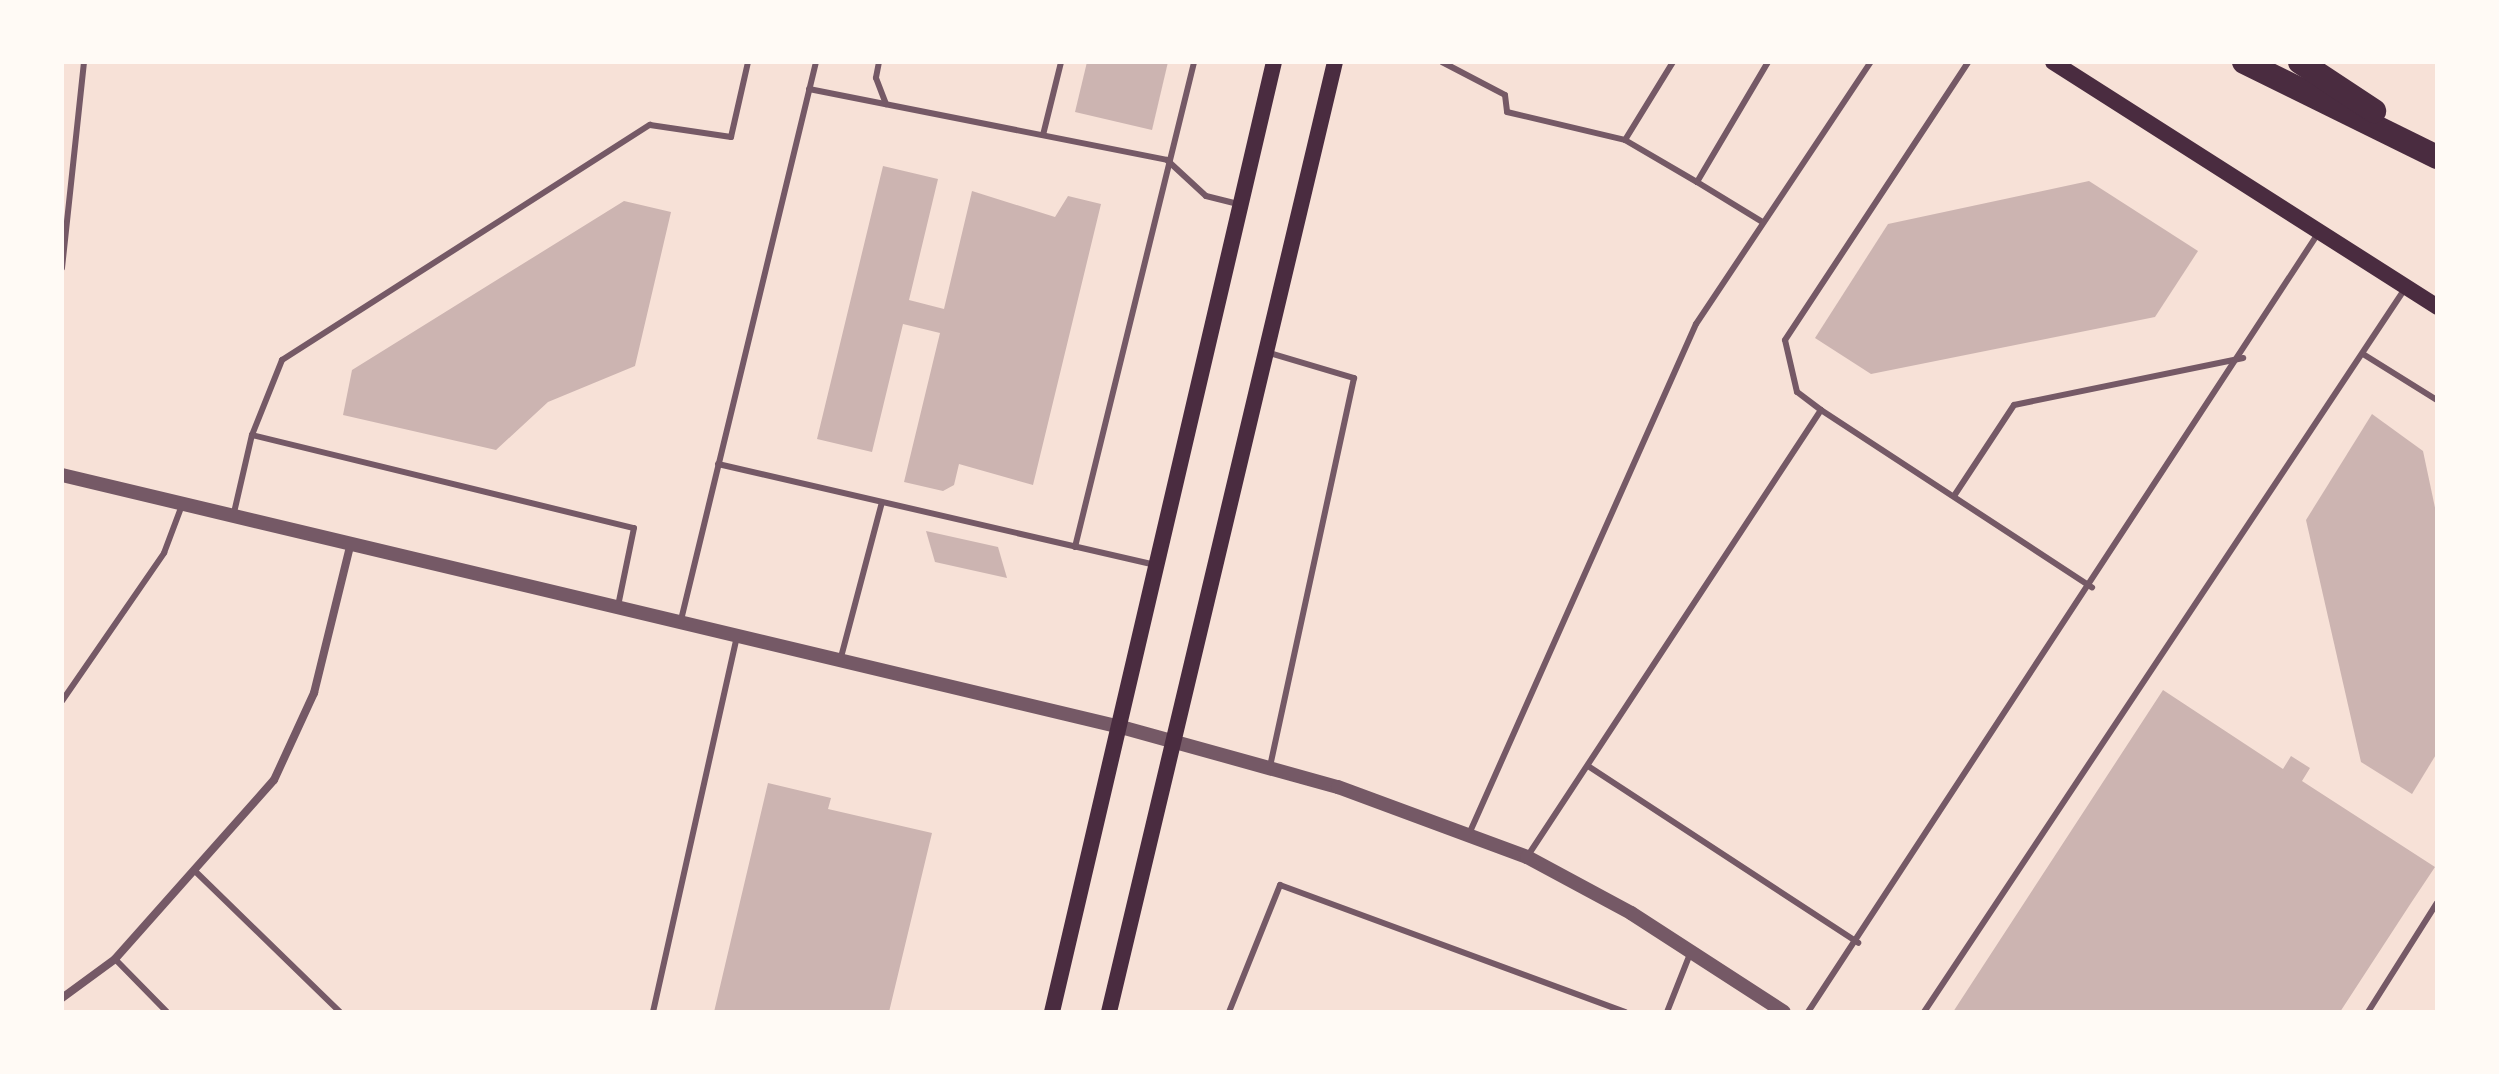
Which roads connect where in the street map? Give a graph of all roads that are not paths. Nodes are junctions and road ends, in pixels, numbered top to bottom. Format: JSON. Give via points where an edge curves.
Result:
{"nodes":[{"id":1,"x":84,"y":62,"type":"edge"},
{"id":2,"x":748,"y":62,"type":"edge"},
{"id":3,"x":816,"y":62,"type":"edge"},
{"id":4,"x":879,"y":62,"type":"edge"},
{"id":5,"x":1061,"y":62,"type":"edge"},
{"id":6,"x":1194,"y":62,"type":"edge"},
{"id":7,"x":1274,"y":62,"type":"edge"},
{"id":8,"x":1335,"y":62,"type":"edge"},
{"id":9,"x":1442,"y":62,"type":"edge"},
{"id":10,"x":1673,"y":62,"type":"edge"},
{"id":11,"x":1768,"y":62,"type":"edge"},
{"id":12,"x":1871,"y":62,"type":"edge"},
{"id":13,"x":1968,"y":62,"type":"edge"},
{"id":14,"x":2053,"y":62,"type":"edge"},
{"id":15,"x":2244,"y":62,"type":"edge"},
{"id":16,"x":2300,"y":62,"type":"edge"},
{"id":17,"x":809,"y":89,"type":"junction"},
{"id":18,"x":886,"y":104,"type":"junction"},
{"id":19,"x":1043,"y":135,"type":"junction"},
{"id":20,"x":1625,"y":140,"type":"junction"},
{"id":21,"x":2437,"y":155,"type":"edge"},
{"id":22,"x":1167,"y":160,"type":"junction"},
{"id":23,"x":1697,"y":182,"type":"junction"},
{"id":24,"x":1241,"y":205,"type":"junction"},
{"id":25,"x":1761,"y":221,"type":"junction"},
{"id":26,"x":2319,"y":232,"type":"junction"},
{"id":27,"x":62,"y":268,"type":"edge"},
{"id":28,"x":2406,"y":287,"type":"junction"},
{"id":29,"x":2437,"y":307,"type":"edge"},
{"id":30,"x":1266,"y":352,"type":"junction"},
{"id":31,"x":2363,"y":354,"type":"junction"},
{"id":32,"x":2243,"y":358,"type":"junction"},
{"id":33,"x":2437,"y":400,"type":"edge"},
{"id":34,"x":1821,"y":410,"type":"junction"},
{"id":35,"x":252,"y":435,"type":"junction"},
{"id":36,"x":718,"y":464,"type":"junction"},
{"id":37,"x":62,"y":475,"type":"edge"},
{"id":38,"x":1954,"y":496,"type":"junction"},
{"id":39,"x":882,"y":502,"type":"junction"},
{"id":40,"x":182,"y":505,"type":"junction"},
{"id":41,"x":233,"y":518,"type":"junction"},
{"id":42,"x":350,"y":546,"type":"junction"},
{"id":43,"x":1075,"y":547,"type":"junction"},
{"id":44,"x":1158,"y":566,"type":"junction"},
{"id":45,"x":2092,"y":587,"type":"junction"},
{"id":46,"x":617,"y":609,"type":"junction"},
{"id":47,"x":680,"y":624,"type":"junction"},
{"id":48,"x":737,"y":637,"type":"junction"},
{"id":49,"x":839,"y":661,"type":"junction"},
{"id":50,"x":63,"y":696,"type":"edge"},
{"id":51,"x":1121,"y":727,"type":"junction"},
{"id":52,"x":1173,"y":741,"type":"junction"},
{"id":53,"x":1270,"y":766,"type":"junction"},
{"id":54,"x":1588,"y":766,"type":"junction"},
{"id":55,"x":1469,"y":834,"type":"junction"},
{"id":56,"x":1527,"y":857,"type":"junction"},
{"id":57,"x":196,"y":872,"type":"junction"},
{"id":58,"x":2437,"y":903,"type":"edge"},
{"id":59,"x":1858,"y":943,"type":"junction"},
{"id":60,"x":1691,"y":950,"type":"junction"},
{"id":61,"x":115,"y":959,"type":"junction"},
{"id":62,"x":62,"y":998,"type":"edge"},
{"id":63,"x":167,"y":1012,"type":"edge"},
{"id":64,"x":340,"y":1012,"type":"edge"},
{"id":65,"x":653,"y":1012,"type":"edge"},
{"id":66,"x":1052,"y":1012,"type":"edge"},
{"id":67,"x":1109,"y":1012,"type":"edge"},
{"id":68,"x":1229,"y":1012,"type":"edge"},
{"id":69,"x":1625,"y":1012,"type":"edge"},
{"id":70,"x":1667,"y":1012,"type":"edge"},
{"id":71,"x":1784,"y":1012,"type":"edge"},
{"id":72,"x":1808,"y":1012,"type":"edge"},
{"id":73,"x":1924,"y":1012,"type":"edge"},
{"id":74,"x":2368,"y":1012,"type":"edge"}],
"edges":[{"from":1,"to":27,"type":"lane"},
{"from":2,"to":35,"type":"lane","via":[[731,137],[650,125],[282,360]]},
{"from":3,"to":17,"type":"lane"},
{"from":4,"to":18,"type":"lane","via":[[876,78]]},
{"from":5,"to":19,"type":"lane"},
{"from":6,"to":22,"type":"lane"},
{"from":7,"to":24,"type":"main road"},
{"from":8,"to":30,"type":"main road"},
{"from":9,"to":20,"type":"lane","via":[[1505,95],[1507,112]]},
{"from":10,"to":20,"type":"lane"},
{"from":11,"to":23,"type":"lane"},
{"from":12,"to":25,"type":"lane"},
{"from":13,"to":34,"type":"lane","via":[[1785,340],[1797,392]]},
{"from":14,"to":26,"type":"main road"},
{"from":15,"to":21,"type":"highway"},
{"from":16,"to":21,"type":"highway"},
{"from":17,"to":18,"type":"lane"},
{"from":17,"to":36,"type":"lane"},
{"from":18,"to":19,"type":"lane"},
{"from":19,"to":22,"type":"lane"},
{"from":20,"to":23,"type":"lane"},
{"from":22,"to":24,"type":"lane","via":[[1206,196]]},
{"from":22,"to":43,"type":"lane"},
{"from":23,"to":25,"type":"lane"},
{"from":24,"to":44,"type":"main road"},
{"from":25,"to":55,"type":"lane","via":[[1696,324]]},
{"from":26,"to":28,"type":"main road"},
{"from":26,"to":32,"type":"lane"},
{"from":28,"to":29,"type":"main road"},
{"from":28,"to":31,"type":"lane"},
{"from":30,"to":52,"type":"main road"},
{"from":30,"to":53,"type":"lane","via":[[1354,378]]},
{"from":31,"to":33,"type":"lane"},
{"from":31,"to":73,"type":"lane"},
{"from":32,"to":38,"type":"lane","via":[[2014,405]]},
{"from":32,"to":45,"type":"lane"},
{"from":34,"to":38,"type":"lane"},
{"from":34,"to":54,"type":"lane"},
{"from":35,"to":41,"type":"lane"},
{"from":35,"to":46,"type":"lane","via":[[634,528]]},
{"from":36,"to":39,"type":"lane"},
{"from":36,"to":47,"type":"lane"},
{"from":37,"to":40,"type":"street"},
{"from":38,"to":45,"type":"lane"},
{"from":39,"to":43,"type":"lane"},
{"from":39,"to":49,"type":"lane"},
{"from":40,"to":41,"type":"street"},
{"from":40,"to":50,"type":"lane","via":[[147,577]]},
{"from":41,"to":42,"type":"street"},
{"from":42,"to":46,"type":"street"},
{"from":42,"to":57,"type":"street","via":[[298,739],[247,817]]},
{"from":43,"to":44,"type":"lane"},
{"from":44,"to":51,"type":"main road"},
{"from":45,"to":59,"type":"lane"},
{"from":46,"to":47,"type":"street"},
{"from":47,"to":48,"type":"street"},
{"from":48,"to":49,"type":"street"},
{"from":48,"to":65,"type":"lane"},
{"from":49,"to":51,"type":"street"},
{"from":51,"to":52,"type":"street"},
{"from":51,"to":66,"type":"main road"},
{"from":52,"to":53,"type":"street"},
{"from":52,"to":67,"type":"main road"},
{"from":53,"to":55,"type":"street"},
{"from":54,"to":56,"type":"lane"},
{"from":54,"to":59,"type":"lane"},
{"from":55,"to":56,"type":"street"},
{"from":56,"to":60,"type":"street"},
{"from":57,"to":61,"type":"street"},
{"from":57,"to":64,"type":"lane"},
{"from":58,"to":74,"type":"lane"},
{"from":59,"to":72,"type":"lane"},
{"from":60,"to":70,"type":"lane"},
{"from":60,"to":71,"type":"street"},
{"from":61,"to":62,"type":"street"},
{"from":61,"to":63,"type":"lane"},
{"from":68,"to":69,"type":"lane","via":[[1280,885]]}]}
